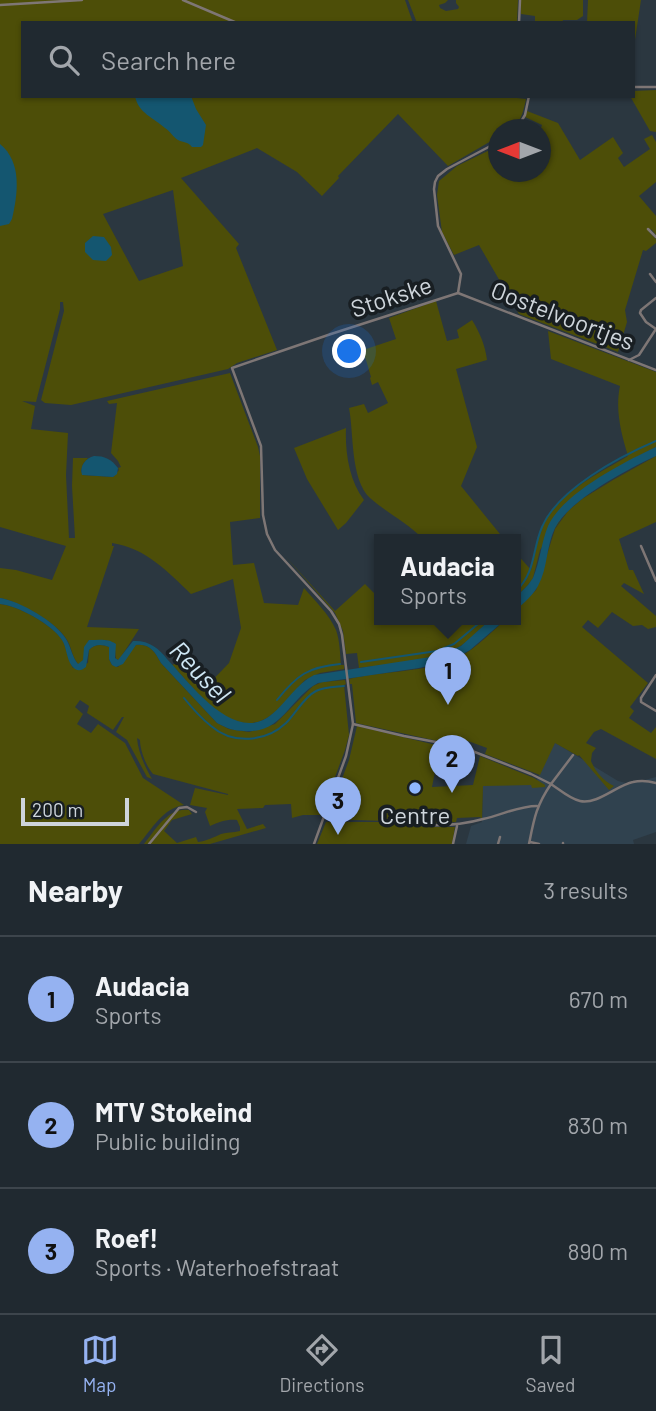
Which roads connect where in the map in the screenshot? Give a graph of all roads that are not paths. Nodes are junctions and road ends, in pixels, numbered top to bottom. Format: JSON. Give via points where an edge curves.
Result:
{"nodes":[{"id":1,"x":82,"y":0,"type":"edge"},
{"id":2,"x":183,"y":0,"type":"edge"},
{"id":3,"x":520,"y":0,"type":"edge"},
{"id":4,"x":0,"y":5,"type":"edge"},
{"id":5,"x":232,"y":21,"type":"edge"},
{"id":6,"x":519,"y":21,"type":"edge"},
{"id":7,"x":635,"y":87,"type":"edge"},
{"id":8,"x":656,"y":87,"type":"edge"},
{"id":9,"x":529,"y":98,"type":"edge"},
{"id":10,"x":523,"y":119,"type":"edge"},
{"id":11,"x":488,"y":148,"type":"edge"},
{"id":12,"x":648,"y":229,"type":"dead end"},
{"id":13,"x":656,"y":237,"type":"edge"},
{"id":14,"x":650,"y":274,"type":"dead end"},
{"id":15,"x":656,"y":282,"type":"edge"},
{"id":16,"x":458,"y":293,"type":"junction"},
{"id":17,"x":656,"y":298,"type":"edge"},
{"id":18,"x":656,"y":329,"type":"edge"},
{"id":19,"x":629,"y":360,"type":"junction"},
{"id":20,"x":656,"y":370,"type":"edge"},
{"id":21,"x":641,"y":546,"type":"dead end"},
{"id":22,"x":654,"y":571,"type":"edge"},
{"id":23,"x":656,"y":581,"type":"edge"},
{"id":24,"x":656,"y":675,"type":"edge"},
{"id":25,"x":656,"y":711,"type":"edge"},
{"id":26,"x":353,"y":724,"type":"junction"},
{"id":27,"x":573,"y":755,"type":"dead end"},
{"id":28,"x":656,"y":783,"type":"edge"},
{"id":29,"x":551,"y":784,"type":"junction"},
{"id":30,"x":537,"y":806,"type":"junction"},
{"id":31,"x":196,"y":812,"type":"dead end"},
{"id":32,"x":422,"y":825,"type":"dead end"},
{"id":33,"x":457,"y":825,"type":"junction"},
{"id":34,"x":500,"y":836,"type":"dead end"},
{"id":35,"x":529,"y":843,"type":"edge"},
{"id":36,"x":149,"y":844,"type":"edge"},
{"id":37,"x":314,"y":844,"type":"edge"},
{"id":38,"x":453,"y":844,"type":"edge"},
{"id":39,"x":498,"y":844,"type":"edge"},
{"id":40,"x":539,"y":844,"type":"edge"}],
"edges":[{"from":1,"to":4,"type":"street"},
{"from":2,"to":5,"type":"street"},
{"from":3,"to":6,"type":"street"},
{"from":7,"to":8,"type":"street"},
{"from":9,"to":10,"type":"street"},
{"from":11,"to":16,"type":"street","name":"Stokske","via":[[447,169],[435,181],[438,226],[461,274]]},
{"from":12,"to":13,"type":"street"},
{"from":14,"to":15,"type":"street"},
{"from":16,"to":19,"type":"street","name":"Oostelvoortjes"},
{"from":16,"to":26,"type":"street","name":"Stokske","via":[[232,368],[261,446],[267,534],[275,550],[336,617]]},
{"from":17,"to":18,"type":"street","via":[[640,313]]},
{"from":18,"to":19,"type":"street","via":[[639,355]]},
{"from":19,"to":20,"type":"street","name":"Oostelvoortjes"},
{"from":21,"to":22,"type":"street"},
{"from":22,"to":23,"type":"street"},
{"from":24,"to":25,"type":"street","via":[[641,698]]},
{"from":26,"to":29,"type":"street","via":[[462,747]]},
{"from":26,"to":37,"type":"street"},
{"from":27,"to":29,"type":"street"},
{"from":28,"to":29,"type":"street","via":[[631,782],[586,802]]},
{"from":29,"to":30,"type":"street"},
{"from":30,"to":33,"type":"street"},
{"from":30,"to":35,"type":"street"},
{"from":31,"to":36,"type":"street","via":[[179,808]]},
{"from":32,"to":33,"type":"street"},
{"from":33,"to":38,"type":"street"},
{"from":34,"to":39,"type":"street"},
{"from":35,"to":40,"type":"street"}]}
